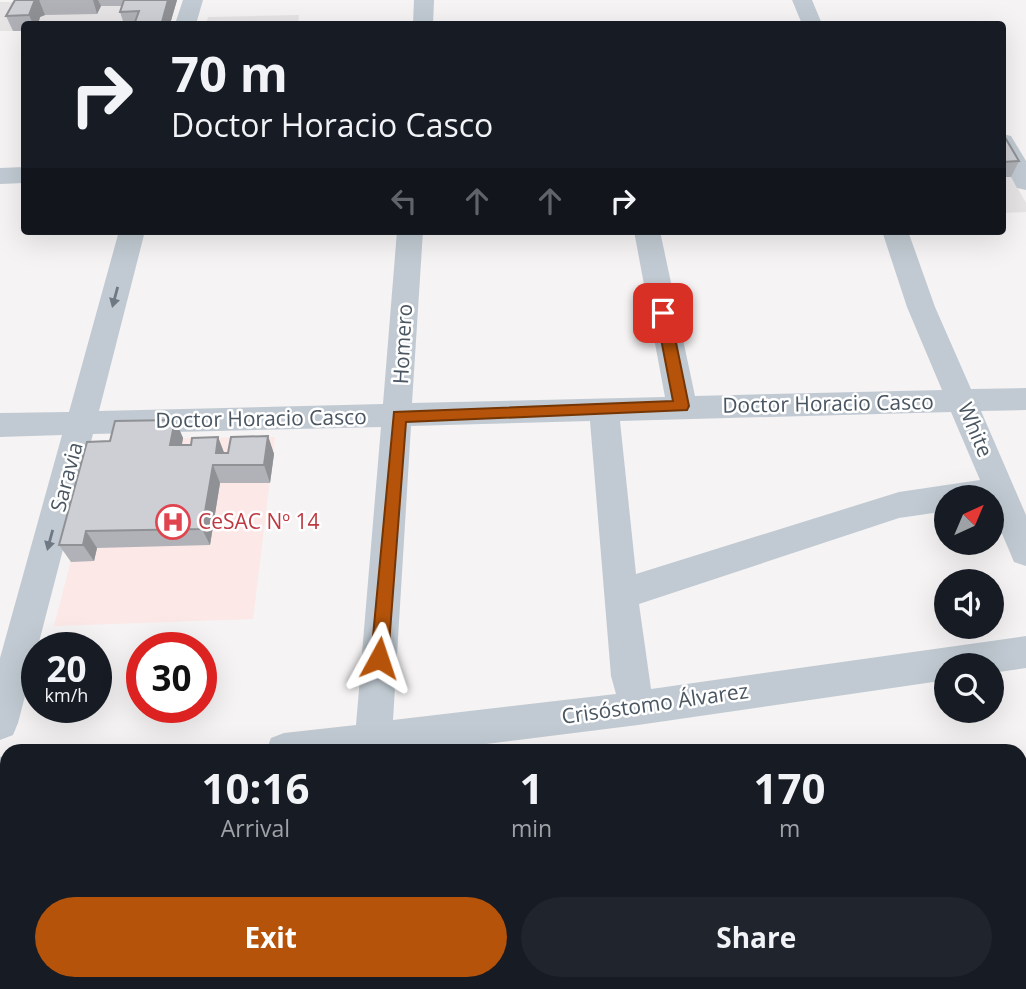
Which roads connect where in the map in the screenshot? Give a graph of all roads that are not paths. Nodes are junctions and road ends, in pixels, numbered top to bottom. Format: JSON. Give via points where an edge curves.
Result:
{"nodes":[{"id":1,"x":193,"y":0,"type":"edge"},
{"id":2,"x":424,"y":0,"type":"edge"},
{"id":3,"x":802,"y":0,"type":"edge"},
{"id":4,"x":188,"y":21,"type":"edge"},
{"id":5,"x":423,"y":21,"type":"edge"},
{"id":6,"x":811,"y":21,"type":"edge"},
{"id":7,"x":1026,"y":129,"type":"edge"},
{"id":8,"x":1006,"y":130,"type":"edge"},
{"id":9,"x":1006,"y":146,"type":"edge"},
{"id":10,"x":21,"y":175,"type":"edge"},
{"id":11,"x":0,"y":176,"type":"edge"},
{"id":12,"x":1026,"y":182,"type":"edge"},
{"id":13,"x":131,"y":235,"type":"edge"},
{"id":14,"x":410,"y":235,"type":"edge"},
{"id":15,"x":648,"y":235,"type":"edge"},
{"id":16,"x":896,"y":235,"type":"edge"},
{"id":17,"x":1026,"y":399,"type":"edge"},
{"id":18,"x":964,"y":402,"type":"junction"},
{"id":19,"x":682,"y":406,"type":"junction"},
{"id":20,"x":604,"y":409,"type":"junction"},
{"id":21,"x":399,"y":416,"type":"junction"},
{"id":22,"x":82,"y":423,"type":"junction"},
{"id":23,"x":0,"y":425,"type":"edge"},
{"id":24,"x":998,"y":485,"type":"edge"},
{"id":25,"x":934,"y":500,"type":"edge"},
{"id":26,"x":1004,"y":500,"type":"edge"},
{"id":27,"x":1026,"y":552,"type":"edge"},
{"id":28,"x":622,"y":596,"type":"junction"},
{"id":29,"x":1026,"y":652,"type":"edge"},
{"id":30,"x":638,"y":708,"type":"junction"},
{"id":31,"x":0,"y":723,"type":"edge"},
{"id":32,"x":373,"y":744,"type":"edge"},
{"id":33,"x":380,"y":744,"type":"edge"}],
"edges":[{"from":1,"to":4,"type":"street"},
{"from":2,"to":5,"type":"street"},
{"from":3,"to":6,"type":"street"},
{"from":7,"to":8,"type":"street"},
{"from":9,"to":12,"type":"street"},
{"from":10,"to":11,"type":"street"},
{"from":13,"to":22,"type":"street","name":"Saravia","one_way":true},
{"from":14,"to":21,"type":"street","name":"Homero"},
{"from":15,"to":19,"type":"street"},
{"from":16,"to":18,"type":"street","name":"White","via":[[921,307]]},
{"from":17,"to":18,"type":"street","name":"Doctor Horacio Casco"},
{"from":18,"to":19,"type":"street","name":"Doctor Horacio Casco"},
{"from":18,"to":24,"type":"street","name":"White"},
{"from":19,"to":20,"type":"street","name":"Doctor Horacio Casco"},
{"from":20,"to":21,"type":"street","name":"Doctor Horacio Casco"},
{"from":20,"to":28,"type":"street"},
{"from":21,"to":22,"type":"street","name":"Doctor Horacio Casco"},
{"from":21,"to":32,"type":"street","name":"Homero"},
{"from":22,"to":23,"type":"street","name":"Doctor Horacio Casco"},
{"from":22,"to":31,"type":"street","name":"Saravia","one_way":true},
{"from":25,"to":28,"type":"street","via":[[899,505]]},
{"from":26,"to":27,"type":"street","name":"White"},
{"from":28,"to":30,"type":"street","via":[[629,676]]},
{"from":29,"to":30,"type":"street","name":"Crisóstomo Álvarez"},
{"from":30,"to":33,"type":"street","name":"Crisóstomo Álvarez"}]}
